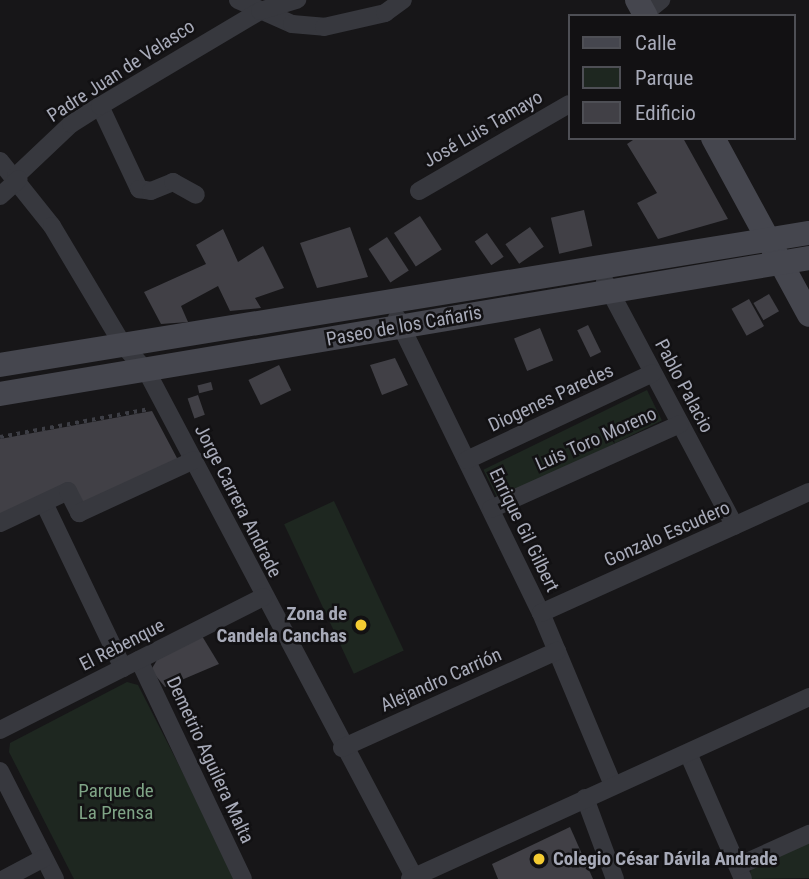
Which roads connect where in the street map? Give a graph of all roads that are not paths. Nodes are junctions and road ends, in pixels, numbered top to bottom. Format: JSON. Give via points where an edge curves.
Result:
{"nodes":[{"id":1,"x":239,"y":0,"type":"edge"},
{"id":2,"x":297,"y":0,"type":"edge"},
{"id":3,"x":403,"y":0,"type":"edge"},
{"id":4,"x":260,"y":11,"type":"junction"},
{"id":5,"x":568,"y":105,"type":"edge"},
{"id":6,"x":100,"y":106,"type":"junction"},
{"id":7,"x":714,"y":140,"type":"edge"},
{"id":8,"x":0,"y":161,"type":"edge"},
{"id":9,"x":17,"y":177,"type":"junction"},
{"id":10,"x":419,"y":191,"type":"dead end"},
{"id":11,"x":196,"y":195,"type":"dead end"},
{"id":12,"x":0,"y":196,"type":"edge"},
{"id":13,"x":809,"y":233,"type":"edge"},
{"id":14,"x":768,"y":239,"type":"junction"},
{"id":15,"x":809,"y":258,"type":"edge"},
{"id":16,"x":781,"y":262,"type":"junction"},
{"id":17,"x":596,"y":266,"type":"junction"},
{"id":18,"x":609,"y":290,"type":"junction"},
{"id":19,"x":387,"y":298,"type":"junction"},
{"id":20,"x":809,"y":315,"type":"edge"},
{"id":21,"x":400,"y":326,"type":"junction"},
{"id":22,"x":123,"y":345,"type":"junction"},
{"id":23,"x":0,"y":365,"type":"edge"},
{"id":24,"x":147,"y":372,"type":"junction"},
{"id":25,"x":653,"y":373,"type":"junction"},
{"id":26,"x":0,"y":394,"type":"edge"},
{"id":27,"x":680,"y":424,"type":"junction"},
{"id":28,"x":194,"y":460,"type":"junction"},
{"id":29,"x":467,"y":460,"type":"junction"},
{"id":30,"x":809,"y":492,"type":"edge"},
{"id":31,"x":44,"y":503,"type":"junction"},
{"id":32,"x":491,"y":509,"type":"junction"},
{"id":33,"x":0,"y":523,"type":"edge"},
{"id":34,"x":735,"y":526,"type":"junction"},
{"id":35,"x":263,"y":597,"type":"junction"},
{"id":36,"x":541,"y":613,"type":"junction"},
{"id":37,"x":557,"y":651,"type":"junction"},
{"id":38,"x":131,"y":664,"type":"junction"},
{"id":39,"x":809,"y":697,"type":"edge"},
{"id":40,"x":0,"y":730,"type":"edge"},
{"id":41,"x":342,"y":748,"type":"junction"},
{"id":42,"x":688,"y":753,"type":"junction"},
{"id":43,"x":0,"y":771,"type":"edge"},
{"id":44,"x":613,"y":785,"type":"junction"},
{"id":45,"x":585,"y":798,"type":"junction"},
{"id":46,"x":809,"y":834,"type":"edge"},
{"id":47,"x":44,"y":858,"type":"junction"},
{"id":48,"x":741,"y":873,"type":"edge"},
{"id":49,"x":412,"y":878,"type":"edge"},
{"id":50,"x":4,"y":879,"type":"edge"},
{"id":51,"x":55,"y":879,"type":"edge"},
{"id":52,"x":243,"y":879,"type":"edge"},
{"id":53,"x":615,"y":879,"type":"edge"}],
"edges":[{"from":1,"to":4,"type":"street"},
{"from":2,"to":4,"type":"street","name":"Padre Juan de Velasco"},
{"from":3,"to":4,"type":"street","via":[[375,17],[324,27],[292,24]]},
{"from":4,"to":6,"type":"street","name":"Padre Juan de Velasco"},
{"from":5,"to":10,"type":"street","name":"José Luis Tamayo"},
{"from":6,"to":9,"type":"street","name":"Padre Juan de Velasco","via":[[71,124]]},
{"from":6,"to":11,"type":"street","via":[[139,190],[151,191],[173,182]]},
{"from":7,"to":14,"type":"main road"},
{"from":8,"to":9,"type":"street","name":"Jorge Carrera Andrade"},
{"from":9,"to":12,"type":"street","name":"Padre Juan de Velasco"},
{"from":9,"to":22,"type":"street","name":"Jorge Carrera Andrade"},
{"from":13,"to":14,"type":"main road","name":"Paseo de los Cañaris"},
{"from":14,"to":16,"type":"main road"},
{"from":14,"to":17,"type":"main road","name":"Paseo de los Cañaris"},
{"from":15,"to":16,"type":"main road","name":"Paseo de los Cañaris"},
{"from":16,"to":18,"type":"main road","name":"Paseo de los Cañaris"},
{"from":16,"to":20,"type":"main road"},
{"from":17,"to":18,"type":"street","name":"Pablo Palacio"},
{"from":17,"to":19,"type":"main road","name":"Paseo de los Cañaris"},
{"from":18,"to":21,"type":"main road","name":"Paseo de los Cañaris"},
{"from":18,"to":25,"type":"street","name":"Pablo Palacio"},
{"from":19,"to":21,"type":"street","name":"Enrique Gil Gilbert"},
{"from":19,"to":22,"type":"main road","name":"Paseo de los Cañaris"},
{"from":21,"to":24,"type":"main road","name":"Paseo de los Cañaris"},
{"from":21,"to":29,"type":"street","name":"Enrique Gil Gilbert"},
{"from":22,"to":23,"type":"main road","name":"Paseo de los Cañaris"},
{"from":22,"to":24,"type":"street","name":"Jorge Carrera Andrade"},
{"from":24,"to":26,"type":"main road","name":"Paseo de los Cañaris"},
{"from":24,"to":28,"type":"street","name":"Jorge Carrera Andrade"},
{"from":25,"to":27,"type":"street","name":"Pablo Palacio"},
{"from":25,"to":29,"type":"street","name":"Diogenes Paredes"},
{"from":27,"to":32,"type":"street","name":"Luis Toro Moreno"},
{"from":27,"to":34,"type":"street","name":"Pablo Palacio"},
{"from":28,"to":31,"type":"street","via":[[79,513],[68,491]]},
{"from":28,"to":35,"type":"street","name":"Jorge Carrera Andrade"},
{"from":29,"to":32,"type":"street","name":"Enrique Gil Gilbert"},
{"from":30,"to":34,"type":"street","name":"Gonzalo Escudero"},
{"from":31,"to":33,"type":"street"},
{"from":31,"to":38,"type":"street","name":"Demetrio Aguilera Malta"},
{"from":32,"to":36,"type":"street","name":"Enrique Gil Gilbert"},
{"from":34,"to":36,"type":"street","name":"Gonzalo Escudero"},
{"from":35,"to":38,"type":"street","name":"El Rebenque"},
{"from":35,"to":41,"type":"street","name":"Jorge Carrera Andrade"},
{"from":36,"to":37,"type":"street","name":"Enrique Gil Gilbert"},
{"from":37,"to":41,"type":"street","name":"Alejandro Carrión"},
{"from":37,"to":44,"type":"street","name":"Enrique Gil Gilbert"},
{"from":38,"to":40,"type":"street","name":"El Rebenque"},
{"from":38,"to":52,"type":"street","name":"Demetrio Aguilera Malta"},
{"from":39,"to":42,"type":"street","name":"Jorge Carrera Andrade"},
{"from":41,"to":49,"type":"street","name":"Jorge Carrera Andrade"},
{"from":42,"to":44,"type":"street","name":"Jorge Carrera Andrade"},
{"from":42,"to":48,"type":"street"},
{"from":43,"to":47,"type":"street"},
{"from":44,"to":45,"type":"street","name":"Jorge Carrera Andrade"},
{"from":45,"to":49,"type":"street","name":"Jorge Carrera Andrade"},
{"from":45,"to":53,"type":"street"},
{"from":46,"to":48,"type":"street"},
{"from":47,"to":50,"type":"street"},
{"from":47,"to":51,"type":"street"}]}
